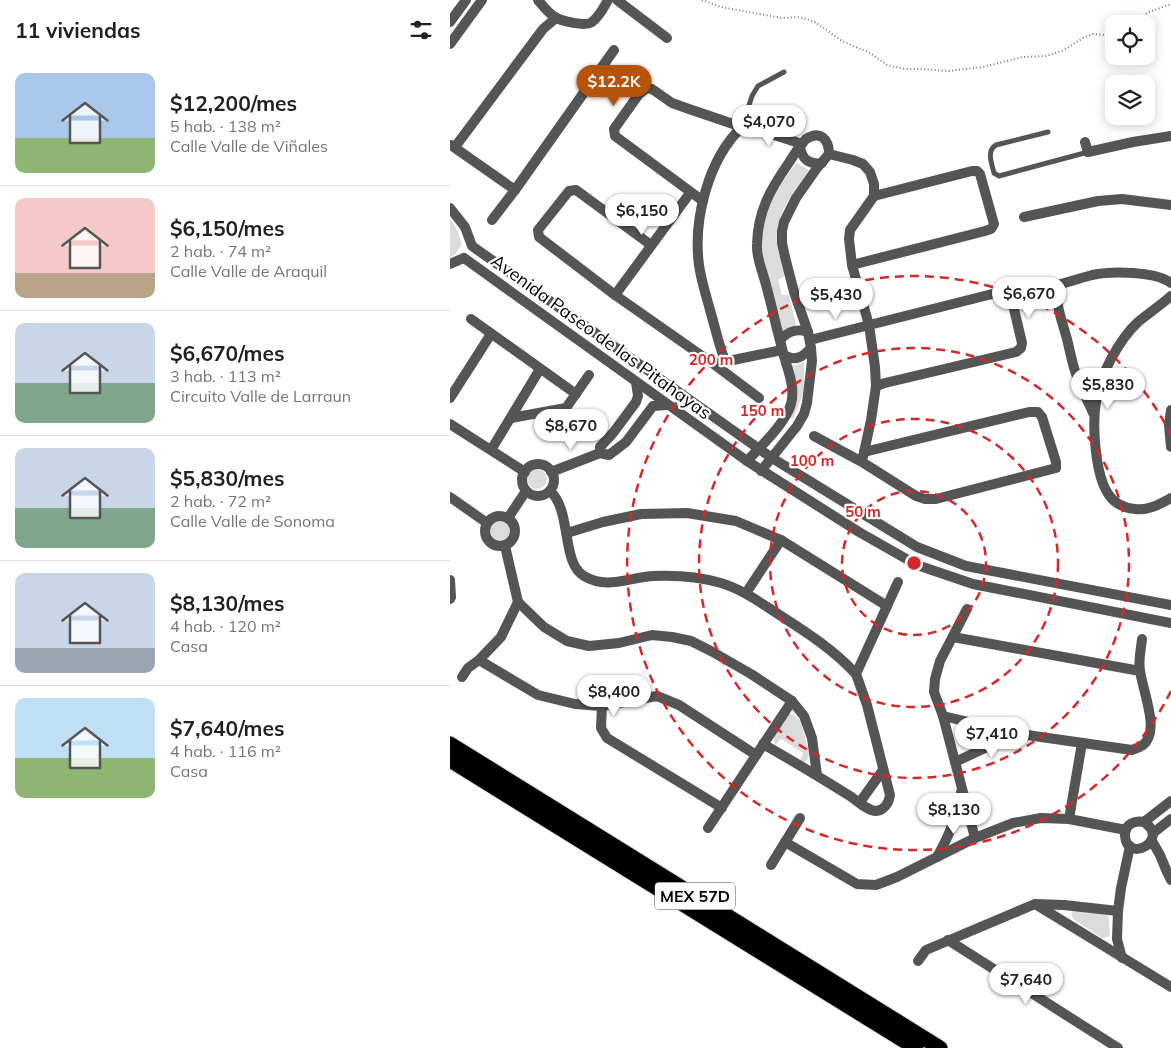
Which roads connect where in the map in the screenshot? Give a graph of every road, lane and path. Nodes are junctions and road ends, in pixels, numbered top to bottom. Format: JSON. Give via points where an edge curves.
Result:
{"nodes":[{"id":1,"x":466,"y":0,"type":"edge"},
{"id":2,"x":482,"y":0,"type":"edge"},
{"id":3,"x":538,"y":0,"type":"edge"},
{"id":4,"x":608,"y":0,"type":"edge"},
{"id":5,"x":617,"y":0,"type":"edge"},
{"id":6,"x":702,"y":0,"type":"edge"},
{"id":7,"x":1171,"y":4,"type":"edge"},
{"id":8,"x":1145,"y":15,"type":"edge"},
{"id":9,"x":556,"y":18,"type":"junction"},
{"id":10,"x":450,"y":22,"type":"edge"},
{"id":11,"x":1105,"y":35,"type":"edge"},
{"id":12,"x":667,"y":38,"type":"dead end"},
{"id":13,"x":450,"y":44,"type":"edge"},
{"id":14,"x":614,"y":50,"type":"dead end"},
{"id":15,"x":784,"y":72,"type":"dead end"},
{"id":16,"x":794,"y":113,"type":"dead end"},
{"id":17,"x":742,"y":127,"type":"junction"},
{"id":18,"x":1048,"y":132,"type":"dead end"},
{"id":19,"x":1171,"y":136,"type":"edge"},
{"id":20,"x":788,"y":139,"type":"junction"},
{"id":21,"x":801,"y":145,"type":"junction"},
{"id":22,"x":453,"y":146,"type":"edge"},
{"id":23,"x":1086,"y":147,"type":"joint"},
{"id":24,"x":829,"y":154,"type":"junction"},
{"id":25,"x":822,"y":163,"type":"junction"},
{"id":26,"x":515,"y":190,"type":"junction"},
{"id":27,"x":690,"y":193,"type":"junction"},
{"id":28,"x":874,"y":196,"type":"junction"},
{"id":29,"x":703,"y":201,"type":"junction"},
{"id":30,"x":1171,"y":205,"type":"edge"},
{"id":31,"x":450,"y":208,"type":"edge"},
{"id":32,"x":1024,"y":217,"type":"dead end"},
{"id":33,"x":492,"y":220,"type":"dead end"},
{"id":34,"x":651,"y":245,"type":"junction"},
{"id":35,"x":472,"y":246,"type":"junction"},
{"id":36,"x":464,"y":258,"type":"junction"},
{"id":37,"x":450,"y":264,"type":"edge"},
{"id":38,"x":852,"y":265,"type":"junction"},
{"id":39,"x":1171,"y":283,"type":"edge"},
{"id":40,"x":615,"y":295,"type":"junction"},
{"id":41,"x":1171,"y":296,"type":"edge"},
{"id":42,"x":471,"y":319,"type":"dead end"},
{"id":43,"x":869,"y":325,"type":"junction"},
{"id":44,"x":491,"y":334,"type":"junction"},
{"id":45,"x":809,"y":340,"type":"junction"},
{"id":46,"x":782,"y":348,"type":"junction"},
{"id":47,"x":720,"y":363,"type":"junction"},
{"id":48,"x":540,"y":369,"type":"junction"},
{"id":49,"x":589,"y":374,"type":"dead end"},
{"id":50,"x":636,"y":382,"type":"junction"},
{"id":51,"x":876,"y":386,"type":"junction"},
{"id":52,"x":576,"y":394,"type":"junction"},
{"id":53,"x":450,"y":398,"type":"edge"},
{"id":54,"x":759,"y":398,"type":"dead end"},
{"id":55,"x":667,"y":405,"type":"junction"},
{"id":56,"x":1171,"y":410,"type":"edge"},
{"id":57,"x":786,"y":417,"type":"junction"},
{"id":58,"x":510,"y":418,"type":"junction"},
{"id":59,"x":1095,"y":419,"type":"junction"},
{"id":60,"x":450,"y":424,"type":"edge"},
{"id":61,"x":797,"y":426,"type":"junction"},
{"id":62,"x":613,"y":432,"type":"junction"},
{"id":63,"x":814,"y":436,"type":"dead end"},
{"id":64,"x":626,"y":442,"type":"junction"},
{"id":65,"x":1171,"y":447,"type":"edge"},
{"id":66,"x":759,"y":449,"type":"junction"},
{"id":67,"x":491,"y":450,"type":"junction"},
{"id":68,"x":600,"y":453,"type":"junction"},
{"id":69,"x":863,"y":457,"type":"junction"},
{"id":70,"x":772,"y":458,"type":"junction"},
{"id":71,"x":747,"y":461,"type":"junction"},
{"id":72,"x":761,"y":471,"type":"junction"},
{"id":73,"x":525,"y":472,"type":"junction"},
{"id":74,"x":551,"y":472,"type":"junction"},
{"id":75,"x":550,"y":490,"type":"junction"},
{"id":76,"x":526,"y":491,"type":"junction"},
{"id":77,"x":450,"y":497,"type":"edge"},
{"id":78,"x":1171,"y":498,"type":"edge"},
{"id":79,"x":508,"y":518,"type":"junction"},
{"id":80,"x":487,"y":523,"type":"junction"},
{"id":81,"x":567,"y":533,"type":"junction"},
{"id":82,"x":781,"y":540,"type":"junction"},
{"id":83,"x":505,"y":546,"type":"junction"},
{"id":84,"x":450,"y":580,"type":"edge"},
{"id":85,"x":898,"y":582,"type":"dead end"},
{"id":86,"x":1045,"y":582,"type":"junction"},
{"id":87,"x":746,"y":594,"type":"junction"},
{"id":88,"x":450,"y":599,"type":"edge"},
{"id":89,"x":1043,"y":599,"type":"junction"},
{"id":90,"x":518,"y":602,"type":"junction"},
{"id":91,"x":1171,"y":605,"type":"edge"},
{"id":92,"x":887,"y":606,"type":"junction"},
{"id":93,"x":967,"y":609,"type":"dead end"},
{"id":94,"x":1171,"y":623,"type":"edge"},
{"id":95,"x":953,"y":637,"type":"junction"},
{"id":96,"x":1142,"y":639,"type":"dead end"},
{"id":97,"x":479,"y":660,"type":"junction"},
{"id":98,"x":1140,"y":671,"type":"junction"},
{"id":99,"x":856,"y":674,"type":"junction"},
{"id":100,"x":462,"y":678,"type":"dead end"},
{"id":101,"x":792,"y":701,"type":"junction"},
{"id":102,"x":602,"y":706,"type":"junction"},
{"id":103,"x":943,"y":716,"type":"junction"},
{"id":104,"x":1020,"y":734,"type":"junction"},
{"id":105,"x":1082,"y":742,"type":"junction"},
{"id":106,"x":450,"y":744,"type":"edge"},
{"id":107,"x":764,"y":744,"type":"junction"},
{"id":108,"x":756,"y":755,"type":"junction"},
{"id":109,"x":450,"y":760,"type":"edge"},
{"id":110,"x":955,"y":762,"type":"junction"},
{"id":111,"x":883,"y":770,"type":"junction"},
{"id":112,"x":817,"y":775,"type":"junction"},
{"id":113,"x":961,"y":786,"type":"junction"},
{"id":114,"x":1171,"y":800,"type":"edge"},
{"id":115,"x":860,"y":802,"type":"junction"},
{"id":116,"x":722,"y":808,"type":"junction"},
{"id":117,"x":800,"y":818,"type":"dead end"},
{"id":118,"x":1171,"y":819,"type":"edge"},
{"id":119,"x":1069,"y":820,"type":"junction"},
{"id":120,"x":1144,"y":822,"type":"junction"},
{"id":121,"x":708,"y":828,"type":"dead end"},
{"id":122,"x":1126,"y":830,"type":"junction"},
{"id":123,"x":1153,"y":837,"type":"junction"},
{"id":124,"x":975,"y":838,"type":"junction"},
{"id":125,"x":785,"y":842,"type":"junction"},
{"id":126,"x":1130,"y":846,"type":"junction"},
{"id":127,"x":938,"y":857,"type":"junction"},
{"id":128,"x":771,"y":865,"type":"dead end"},
{"id":129,"x":1171,"y":880,"type":"edge"},
{"id":130,"x":1035,"y":904,"type":"junction"},
{"id":131,"x":1118,"y":911,"type":"junction"},
{"id":132,"x":948,"y":940,"type":"junction"},
{"id":133,"x":1122,"y":958,"type":"junction"},
{"id":134,"x":918,"y":961,"type":"dead end"},
{"id":135,"x":1171,"y":987,"type":"edge"},
{"id":136,"x":916,"y":1048,"type":"edge"},
{"id":137,"x":940,"y":1048,"type":"edge"},
{"id":138,"x":1118,"y":1048,"type":"edge"}],
"edges":[{"from":1,"to":10,"type":"street"},
{"from":2,"to":13,"type":"street"},
{"from":3,"to":9,"type":"street"},
{"from":4,"to":9,"type":"street","via":[[591,23],[579,25]]},
{"from":5,"to":12,"type":"street"},
{"from":6,"to":11,"type":"path","via":[[721,7],[782,18],[800,17],[815,22],[842,41],[870,53],[889,66],[906,69],[949,71],[983,67],[1023,57],[1046,56],[1093,34]]},
{"from":7,"to":8,"type":"path"},
{"from":9,"to":22,"type":"street","via":[[543,29]]},
{"from":14,"to":26,"type":"street"},
{"from":15,"to":17,"type":"lane","via":[[758,86]]},
{"from":16,"to":20,"type":"lane"},
{"from":17,"to":20,"type":"street"},
{"from":17,"to":27,"type":"street","via":[[672,103],[652,89],[646,88],[638,94],[614,129],[615,136]]},
{"from":17,"to":29,"type":"street","via":[[713,170]]},
{"from":18,"to":23,"type":"lane","via":[[992,148],[994,173],[998,176]]},
{"from":19,"to":23,"type":"street"},
{"from":20,"to":21,"type":"street"},
{"from":21,"to":24,"type":"street","via":[[810,136],[820,136],[828,143]]},
{"from":21,"to":25,"type":"street","via":[[804,158],[815,164]]},
{"from":21,"to":46,"type":"street","via":[[766,198],[757,246]]},
{"from":22,"to":26,"type":"street"},
{"from":24,"to":25,"type":"street"},
{"from":24,"to":28,"type":"street","via":[[862,164],[870,172]]},
{"from":25,"to":45,"type":"street","via":[[796,198],[782,231],[785,257]]},
{"from":26,"to":33,"type":"street"},
{"from":27,"to":29,"type":"street"},
{"from":27,"to":34,"type":"street"},
{"from":28,"to":38,"type":"street","via":[[850,230]]},
{"from":28,"to":38,"type":"street","via":[[972,170],[980,174],[994,224],[985,231]]},
{"from":29,"to":47,"type":"street","via":[[699,266]]},
{"from":30,"to":32,"type":"street","via":[[1122,199]]},
{"from":31,"to":35,"type":"street","name":"Avenida Paseo de las Pitahayas","via":[[465,227]]},
{"from":34,"to":40,"type":"street"},
{"from":34,"to":40,"type":"street","via":[[576,190],[569,191],[538,230],[539,237]]},
{"from":35,"to":36,"type":"street"},
{"from":35,"to":66,"type":"street","name":"Avenida Paseo de las Pitahayas"},
{"from":36,"to":37,"type":"street","name":"Avenida Paseo de las Pitahayas"},
{"from":36,"to":50,"type":"street","name":"Avenida Paseo de las Pitahayas"},
{"from":38,"to":43,"type":"street"},
{"from":39,"to":59,"type":"street","via":[[1150,274],[1128,273],[1094,275],[1052,287],[1056,290],[1076,373]]},
{"from":40,"to":47,"type":"street"},
{"from":41,"to":59,"type":"street","via":[[1137,323],[1111,360],[1099,388]]},
{"from":42,"to":44,"type":"street"},
{"from":43,"to":45,"type":"street"},
{"from":43,"to":51,"type":"street"},
{"from":43,"to":51,"type":"street","via":[[1004,290],[1011,296],[1022,343],[1016,352]]},
{"from":44,"to":48,"type":"street"},
{"from":44,"to":53,"type":"street"},
{"from":45,"to":46,"type":"street","via":[[801,358],[789,358]]},
{"from":45,"to":46,"type":"street","via":[[802,330],[795,330],[784,335]]},
{"from":45,"to":61,"type":"street","via":[[812,361],[808,403]]},
{"from":46,"to":47,"type":"street"},
{"from":46,"to":57,"type":"street","via":[[792,392]]},
{"from":47,"to":54,"type":"street"},
{"from":48,"to":52,"type":"street"},
{"from":48,"to":58,"type":"street"},
{"from":49,"to":52,"type":"street"},
{"from":50,"to":55,"type":"street","name":"Avenida Paseo de las Pitahayas"},
{"from":50,"to":62,"type":"street","via":[[636,402]]},
{"from":51,"to":69,"type":"street"},
{"from":52,"to":58,"type":"street","via":[[566,408]]},
{"from":55,"to":64,"type":"street","via":[[653,406]]},
{"from":55,"to":71,"type":"street","name":"Avenida Paseo de las Pitahayas"},
{"from":56,"to":65,"type":"street"},
{"from":57,"to":61,"type":"street"},
{"from":57,"to":66,"type":"street"},
{"from":58,"to":67,"type":"street"},
{"from":59,"to":78,"type":"street","via":[[1098,465],[1109,496],[1119,505],[1136,510],[1148,509]]},
{"from":60,"to":67,"type":"street"},
{"from":61,"to":70,"type":"street"},
{"from":62,"to":64,"type":"street"},
{"from":62,"to":68,"type":"street","via":[[600,447]]},
{"from":63,"to":69,"type":"street"},
{"from":64,"to":68,"type":"street","via":[[609,455]]},
{"from":66,"to":70,"type":"street","name":"Avenida Paseo de las Pitahayas"},
{"from":66,"to":71,"type":"street"},
{"from":67,"to":73,"type":"street"},
{"from":68,"to":74,"type":"street"},
{"from":69,"to":69,"type":"street","via":[[1038,412],[1056,468],[936,499],[925,499],[916,496]]},
{"from":70,"to":72,"type":"street"},
{"from":70,"to":86,"type":"street","name":"Avenida Paseo de las Pitahayas","via":[[917,547],[966,566]]},
{"from":71,"to":72,"type":"street","name":"Avenida Paseo de las Pitahayas"},
{"from":72,"to":89,"type":"street","name":"Avenida Paseo de las Pitahayas","via":[[917,565],[973,584]]},
{"from":73,"to":74,"type":"street","via":[[532,466],[543,465]]},
{"from":73,"to":76,"type":"street","via":[[522,479]]},
{"from":74,"to":75,"type":"street","via":[[554,478]]},
{"from":75,"to":76,"type":"street","via":[[538,496]]},
{"from":75,"to":81,"type":"street","via":[[562,510]]},
{"from":76,"to":79,"type":"street"},
{"from":77,"to":80,"type":"street"},
{"from":79,"to":80,"type":"street","via":[[497,516]]},
{"from":79,"to":83,"type":"street","via":[[513,522],[516,533]]},
{"from":80,"to":83,"type":"street","via":[[485,535],[488,541],[499,547]]},
{"from":81,"to":82,"type":"street","via":[[641,514],[687,513],[736,521]]},
{"from":81,"to":87,"type":"street","via":[[572,564],[582,576],[599,583],[653,576],[698,577],[723,583]]},
{"from":82,"to":87,"type":"street"},
{"from":82,"to":92,"type":"street"},
{"from":83,"to":90,"type":"street"},
{"from":84,"to":88,"type":"street"},
{"from":85,"to":92,"type":"street"},
{"from":86,"to":89,"type":"street"},
{"from":86,"to":91,"type":"street","name":"Avenida Paseo de las Pitahayas"},
{"from":87,"to":99,"type":"street","via":[[806,632]]},
{"from":89,"to":94,"type":"street","name":"Avenida Paseo de las Pitahayas"},
{"from":90,"to":97,"type":"street","via":[[501,637]]},
{"from":90,"to":101,"type":"street","via":[[544,627],[567,641],[589,646],[652,635],[691,641]]},
{"from":92,"to":99,"type":"street"},
{"from":93,"to":95,"type":"street"},
{"from":95,"to":98,"type":"street"},
{"from":95,"to":103,"type":"street","via":[[934,679],[934,692]]},
{"from":96,"to":98,"type":"street"},
{"from":97,"to":100,"type":"street","via":[[468,668]]},
{"from":97,"to":102,"type":"street","via":[[538,695],[575,704]]},
{"from":98,"to":105,"type":"street","via":[[1151,720],[1150,735],[1143,745],[1132,750]]},
{"from":99,"to":111,"type":"street"},
{"from":101,"to":107,"type":"street"},
{"from":101,"to":112,"type":"street","via":[[804,716],[812,738]]},
{"from":102,"to":108,"type":"street","via":[[657,696],[679,705]]},
{"from":102,"to":116,"type":"street","via":[[601,728],[607,738]]},
{"from":103,"to":104,"type":"street"},
{"from":103,"to":110,"type":"street"},
{"from":104,"to":105,"type":"street"},
{"from":104,"to":110,"type":"street"},
{"from":105,"to":119,"type":"street"},
{"from":106,"to":137,"type":"highway","number":"MEX 57D"},
{"from":107,"to":108,"type":"street"},
{"from":107,"to":112,"type":"street"},
{"from":108,"to":116,"type":"street"},
{"from":109,"to":136,"type":"highway","number":"MEX 57D"},
{"from":110,"to":113,"type":"street"},
{"from":111,"to":115,"type":"street"},
{"from":111,"to":115,"type":"street","via":[[890,795],[886,806],[878,811],[870,810]]},
{"from":112,"to":115,"type":"street"},
{"from":113,"to":124,"type":"street"},
{"from":113,"to":127,"type":"street","via":[[959,806]]},
{"from":114,"to":120,"type":"street"},
{"from":116,"to":121,"type":"street"},
{"from":117,"to":125,"type":"street"},
{"from":118,"to":123,"type":"street"},
{"from":119,"to":122,"type":"street"},
{"from":119,"to":124,"type":"street","via":[[1040,818],[1013,823]]},
{"from":120,"to":122,"type":"street","via":[[1133,822]]},
{"from":120,"to":123,"type":"street","via":[[1153,830]]},
{"from":122,"to":126,"type":"street"},
{"from":123,"to":126,"type":"street","via":[[1145,848]]},
{"from":123,"to":129,"type":"street"},
{"from":124,"to":127,"type":"street"},
{"from":125,"to":127,"type":"street","via":[[857,884],[876,885]]},
{"from":125,"to":128,"type":"street"},
{"from":126,"to":131,"type":"street"},
{"from":130,"to":131,"type":"street"},
{"from":130,"to":132,"type":"street"},
{"from":130,"to":133,"type":"street"},
{"from":131,"to":133,"type":"street","via":[[1117,939]]},
{"from":132,"to":134,"type":"street","via":[[926,950]]},
{"from":132,"to":138,"type":"street"},
{"from":133,"to":135,"type":"street"}]}
